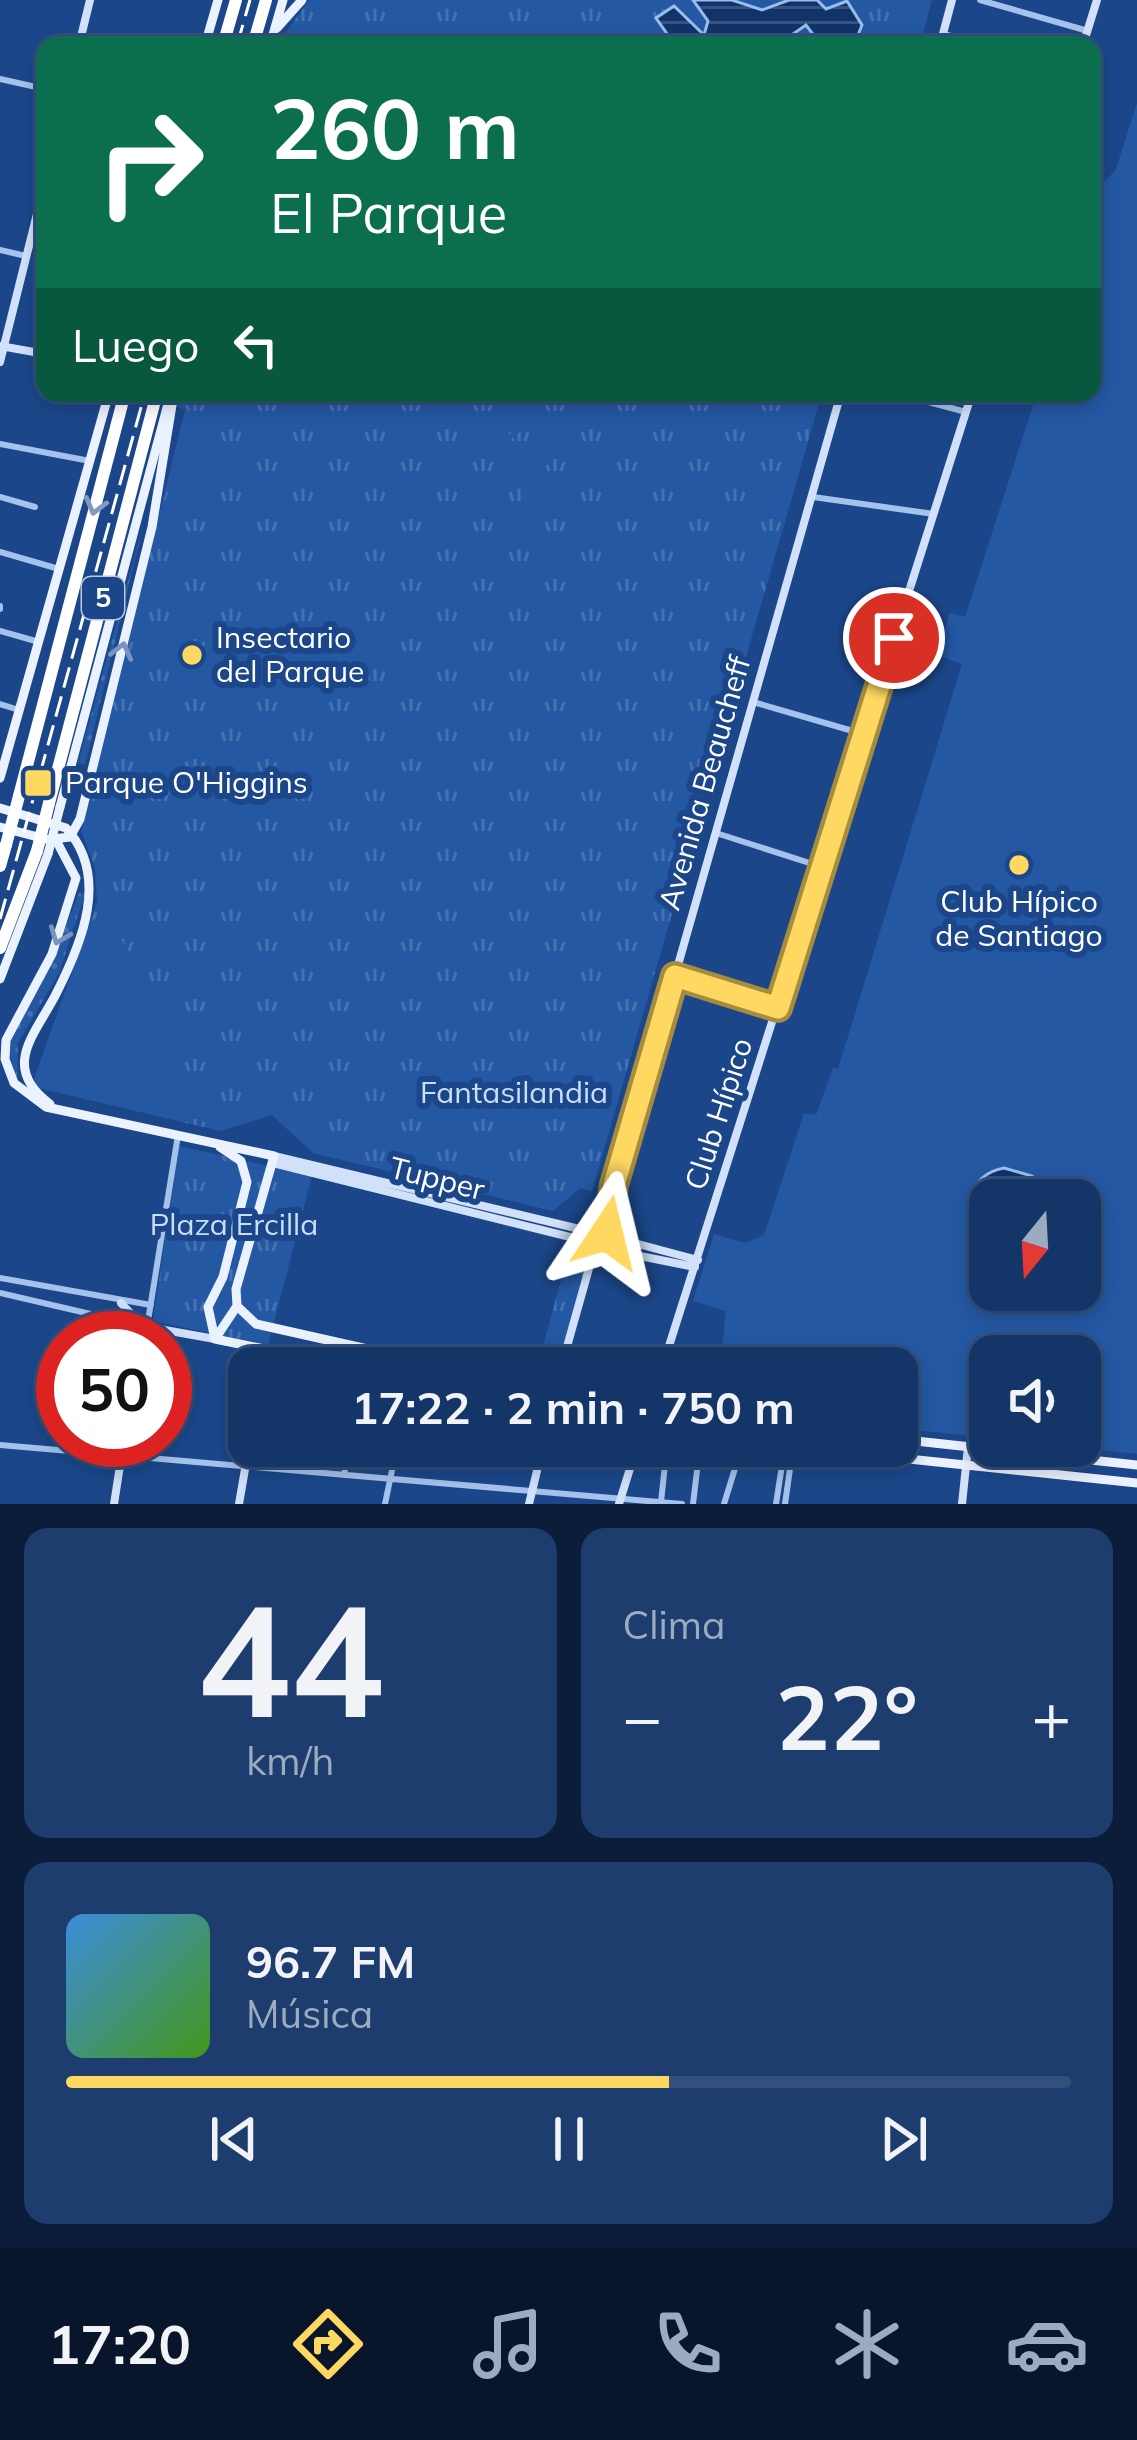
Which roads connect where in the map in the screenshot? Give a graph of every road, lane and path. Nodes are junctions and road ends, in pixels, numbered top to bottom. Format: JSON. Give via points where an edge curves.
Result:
{"nodes":[{"id":1,"x":90,"y":0,"type":"edge"},
{"id":2,"x":218,"y":0,"type":"edge"},
{"id":3,"x":236,"y":0,"type":"edge"},
{"id":4,"x":266,"y":0,"type":"edge"},
{"id":5,"x":283,"y":0,"type":"edge"},
{"id":6,"x":302,"y":0,"type":"edge"},
{"id":7,"x":952,"y":0,"type":"edge"},
{"id":8,"x":980,"y":0,"type":"edge"},
{"id":9,"x":1097,"y":0,"type":"edge"},
{"id":10,"x":1088,"y":31,"type":"junction"},
{"id":11,"x":274,"y":32,"type":"junction"},
{"id":12,"x":943,"y":34,"type":"joint"},
{"id":13,"x":81,"y":36,"type":"edge"},
{"id":14,"x":208,"y":36,"type":"edge"},
{"id":15,"x":225,"y":36,"type":"edge"},
{"id":16,"x":256,"y":36,"type":"edge"},
{"id":17,"x":273,"y":36,"type":"edge"},
{"id":18,"x":950,"y":36,"type":"edge"},
{"id":19,"x":1086,"y":36,"type":"edge"},
{"id":20,"x":0,"y":80,"type":"edge"},
{"id":21,"x":36,"y":87,"type":"edge"},
{"id":22,"x":36,"y":230,"type":"edge"},
{"id":23,"x":0,"y":250,"type":"edge"},
{"id":24,"x":26,"y":256,"type":"junction"},
{"id":25,"x":2,"y":346,"type":"edge"},
{"id":26,"x":36,"y":352,"type":"edge"},
{"id":27,"x":0,"y":362,"type":"edge"},
{"id":28,"x":106,"y":402,"type":"edge"},
{"id":29,"x":123,"y":402,"type":"edge"},
{"id":30,"x":156,"y":402,"type":"edge"},
{"id":31,"x":169,"y":402,"type":"edge"},
{"id":32,"x":170,"y":402,"type":"edge"},
{"id":33,"x":838,"y":402,"type":"edge"},
{"id":34,"x":929,"y":402,"type":"edge"},
{"id":35,"x":969,"y":402,"type":"edge"},
{"id":36,"x":966,"y":412,"type":"junction"},
{"id":37,"x":0,"y":444,"type":"edge"},
{"id":38,"x":90,"y":461,"type":"junction"},
{"id":39,"x":0,"y":496,"type":"edge"},
{"id":40,"x":812,"y":497,"type":"junction"},
{"id":41,"x":35,"y":506,"type":"dead end"},
{"id":42,"x":934,"y":514,"type":"junction"},
{"id":43,"x":0,"y":552,"type":"edge"},
{"id":44,"x":59,"y":569,"type":"junction"},
{"id":45,"x":0,"y":631,"type":"edge"},
{"id":46,"x":39,"y":642,"type":"junction"},
{"id":47,"x":753,"y":702,"type":"junction"},
{"id":48,"x":0,"y":704,"type":"edge"},
{"id":49,"x":20,"y":710,"type":"junction"},
{"id":50,"x":863,"y":734,"type":"junction"},
{"id":51,"x":0,"y":778,"type":"edge"},
{"id":52,"x":55,"y":805,"type":"junction"},
{"id":53,"x":0,"y":808,"type":"edge"},
{"id":54,"x":0,"y":827,"type":"edge"},
{"id":55,"x":716,"y":832,"type":"junction"},
{"id":56,"x":72,"y":835,"type":"junction"},
{"id":57,"x":53,"y":839,"type":"junction"},
{"id":58,"x":43,"y":852,"type":"junction"},
{"id":59,"x":0,"y":866,"type":"edge"},
{"id":60,"x":822,"y":867,"type":"junction"},
{"id":61,"x":0,"y":948,"type":"edge"},
{"id":62,"x":675,"y":976,"type":"junction"},
{"id":63,"x":0,"y":979,"type":"edge"},
{"id":64,"x":778,"y":1008,"type":"junction"},
{"id":65,"x":61,"y":1109,"type":"junction"},
{"id":66,"x":178,"y":1136,"type":"junction"},
{"id":67,"x":216,"y":1144,"type":"junction"},
{"id":68,"x":273,"y":1160,"type":"junction"},
{"id":69,"x":599,"y":1238,"type":"junction"},
{"id":70,"x":696,"y":1263,"type":"junction"},
{"id":71,"x":0,"y":1278,"type":"edge"},
{"id":72,"x":22,"y":1282,"type":"junction"},
{"id":73,"x":0,"y":1293,"type":"edge"},
{"id":74,"x":18,"y":1297,"type":"junction"},
{"id":75,"x":121,"y":1303,"type":"junction"},
{"id":76,"x":151,"y":1305,"type":"junction"},
{"id":77,"x":237,"y":1306,"type":"junction"},
{"id":78,"x":78,"y":1311,"type":"edge"},
{"id":79,"x":128,"y":1311,"type":"edge"},
{"id":80,"x":148,"y":1311,"type":"edge"},
{"id":81,"x":300,"y":1334,"type":"junction"},
{"id":82,"x":192,"y":1335,"type":"edge"},
{"id":83,"x":215,"y":1339,"type":"junction"},
{"id":84,"x":257,"y":1347,"type":"edge"},
{"id":85,"x":268,"y":1347,"type":"edge"},
{"id":86,"x":349,"y":1347,"type":"edge"},
{"id":87,"x":567,"y":1347,"type":"edge"},
{"id":88,"x":669,"y":1347,"type":"edge"},
{"id":89,"x":918,"y":1441,"type":"edge"},
{"id":90,"x":0,"y":1445,"type":"edge"},
{"id":91,"x":968,"y":1447,"type":"junction"},
{"id":92,"x":36,"y":1448,"type":"edge"},
{"id":93,"x":918,"y":1461,"type":"edge"},
{"id":94,"x":192,"y":1462,"type":"edge"},
{"id":95,"x":228,"y":1465,"type":"edge"},
{"id":96,"x":1137,"y":1465,"type":"edge"},
{"id":97,"x":966,"y":1466,"type":"junction"},
{"id":98,"x":119,"y":1467,"type":"edge"},
{"id":99,"x":245,"y":1467,"type":"joint"},
{"id":100,"x":346,"y":1467,"type":"edge"},
{"id":101,"x":392,"y":1467,"type":"edge"},
{"id":102,"x":538,"y":1467,"type":"edge"},
{"id":103,"x":631,"y":1467,"type":"edge"},
{"id":104,"x":665,"y":1467,"type":"edge"},
{"id":105,"x":697,"y":1467,"type":"edge"},
{"id":106,"x":735,"y":1467,"type":"edge"},
{"id":107,"x":785,"y":1467,"type":"edge"},
{"id":108,"x":344,"y":1475,"type":"junction"},
{"id":109,"x":390,"y":1478,"type":"junction"},
{"id":110,"x":1137,"y":1483,"type":"edge"},
{"id":111,"x":532,"y":1491,"type":"junction"},
{"id":112,"x":620,"y":1501,"type":"edge"},
{"id":113,"x":661,"y":1502,"type":"edge"},
{"id":114,"x":113,"y":1504,"type":"edge"},
{"id":115,"x":239,"y":1504,"type":"edge"},
{"id":116,"x":385,"y":1504,"type":"edge"},
{"id":117,"x":529,"y":1504,"type":"edge"},
{"id":118,"x":682,"y":1504,"type":"edge"},
{"id":119,"x":693,"y":1504,"type":"edge"},
{"id":120,"x":724,"y":1504,"type":"edge"},
{"id":121,"x":781,"y":1504,"type":"edge"},
{"id":122,"x":962,"y":1504,"type":"edge"}],
"edges":[{"from":1,"to":13,"type":"main road"},
{"from":2,"to":14,"type":"main road"},
{"from":3,"to":15,"type":"highway"},
{"from":4,"to":16,"type":"highway"},
{"from":5,"to":11,"type":"main road"},
{"from":6,"to":11,"type":"main road"},
{"from":7,"to":12,"type":"main road"},
{"from":8,"to":10,"type":"street"},
{"from":9,"to":10,"type":"main road"},
{"from":10,"to":19,"type":"main road"},
{"from":11,"to":17,"type":"main road"},
{"from":12,"to":18,"type":"street"},
{"from":20,"to":21,"type":"street"},
{"from":22,"to":24,"type":"main road"},
{"from":23,"to":24,"type":"street"},
{"from":24,"to":25,"type":"main road"},
{"from":25,"to":26,"type":"main road"},
{"from":25,"to":27,"type":"main road"},
{"from":28,"to":38,"type":"main road"},
{"from":29,"to":59,"type":"highway","number":"5","one_way":true,"bridge":true},
{"from":30,"to":52,"type":"highway","number":"5"},
{"from":31,"to":52,"type":"main road"},
{"from":56,"to":32,"type":"main road","one_way":true,"via":[[142,569]]},
{"from":33,"to":40,"type":"main road","name":"Avenida Beaucheff"},
{"from":34,"to":36,"type":"street"},
{"from":35,"to":36,"type":"main road","name":"Club Hípico"},
{"from":36,"to":42,"type":"main road","name":"Club Hípico"},
{"from":37,"to":38,"type":"street"},
{"from":38,"to":44,"type":"main road"},
{"from":39,"to":41,"type":"street"},
{"from":40,"to":42,"type":"street"},
{"from":40,"to":47,"type":"main road","name":"Avenida Beaucheff"},
{"from":42,"to":50,"type":"main road","name":"Club Hípico"},
{"from":43,"to":44,"type":"street"},
{"from":44,"to":46,"type":"main road"},
{"from":45,"to":46,"type":"street"},
{"from":46,"to":49,"type":"main road"},
{"from":47,"to":50,"type":"street"},
{"from":47,"to":55,"type":"main road","name":"Avenida Beaucheff"},
{"from":48,"to":49,"type":"street"},
{"from":49,"to":51,"type":"main road"},
{"from":50,"to":60,"type":"main road","name":"Club Hípico"},
{"from":52,"to":58,"type":"highway","number":"5","bridge":true},
{"from":53,"to":56,"type":"main road"},
{"from":54,"to":57,"type":"main road"},
{"from":55,"to":60,"type":"street"},
{"from":55,"to":62,"type":"main road","name":"Avenida Beaucheff"},
{"from":56,"to":57,"type":"main road"},
{"from":56,"to":65,"type":"main road","via":[[89,868],[89,904],[56,993],[21,1054],[31,1088]]},
{"from":57,"to":65,"type":"main road","one_way":true,"via":[[70,861],[76,890],[4,1053],[19,1090]]},
{"from":58,"to":61,"type":"highway","number":"5"},
{"from":58,"to":63,"type":"main road"},
{"from":60,"to":64,"type":"main road","name":"Club Hípico"},
{"from":62,"to":64,"type":"street"},
{"from":62,"to":69,"type":"main road","name":"Avenida Beaucheff"},
{"from":64,"to":70,"type":"main road","name":"Club Hípico"},
{"from":65,"to":66,"type":"main road"},
{"from":66,"to":67,"type":"main road"},
{"from":66,"to":76,"type":"street"},
{"from":67,"to":68,"type":"main road"},
{"from":67,"to":83,"type":"main road","via":[[241,1161],[247,1182],[208,1307]]},
{"from":68,"to":69,"type":"main road","name":"Tupper"},
{"from":68,"to":77,"type":"main road"},
{"from":69,"to":70,"type":"main road","name":"Tupper"},
{"from":69,"to":87,"type":"main road","name":"Avenida Beaucheff"},
{"from":70,"to":88,"type":"main road","name":"Club Hípico"},
{"from":71,"to":72,"type":"street"},
{"from":72,"to":74,"type":"street"},
{"from":72,"to":75,"type":"street"},
{"from":73,"to":74,"type":"street"},
{"from":74,"to":78,"type":"street"},
{"from":75,"to":76,"type":"street"},
{"from":75,"to":79,"type":"main road"},
{"from":76,"to":80,"type":"street"},
{"from":77,"to":81,"type":"main road","via":[[256,1324]]},
{"from":77,"to":83,"type":"main road"},
{"from":81,"to":85,"type":"main road","via":[[276,1337]]},
{"from":81,"to":86,"type":"main road"},
{"from":82,"to":83,"type":"main road"},
{"from":83,"to":84,"type":"main road"},
{"from":89,"to":91,"type":"main road"},
{"from":90,"to":92,"type":"street"},
{"from":91,"to":96,"type":"main road"},
{"from":91,"to":97,"type":"main road"},
{"from":93,"to":97,"type":"main road"},
{"from":94,"to":95,"type":"street"},
{"from":97,"to":110,"type":"main road"},
{"from":97,"to":122,"type":"main road"},
{"from":98,"to":114,"type":"main road"},
{"from":99,"to":108,"type":"street"},
{"from":99,"to":115,"type":"main road"},
{"from":100,"to":108,"type":"street"},
{"from":101,"to":109,"type":"street"},
{"from":102,"to":111,"type":"main road"},
{"from":103,"to":112,"type":"main road"},
{"from":104,"to":113,"type":"street"},
{"from":105,"to":119,"type":"street"},
{"from":106,"to":120,"type":"street"},
{"from":107,"to":121,"type":"street"},
{"from":108,"to":109,"type":"street"},
{"from":109,"to":111,"type":"street"},
{"from":109,"to":116,"type":"street"},
{"from":111,"to":112,"type":"street"},
{"from":111,"to":117,"type":"main road"},
{"from":112,"to":113,"type":"street"},
{"from":113,"to":118,"type":"street"}]}
